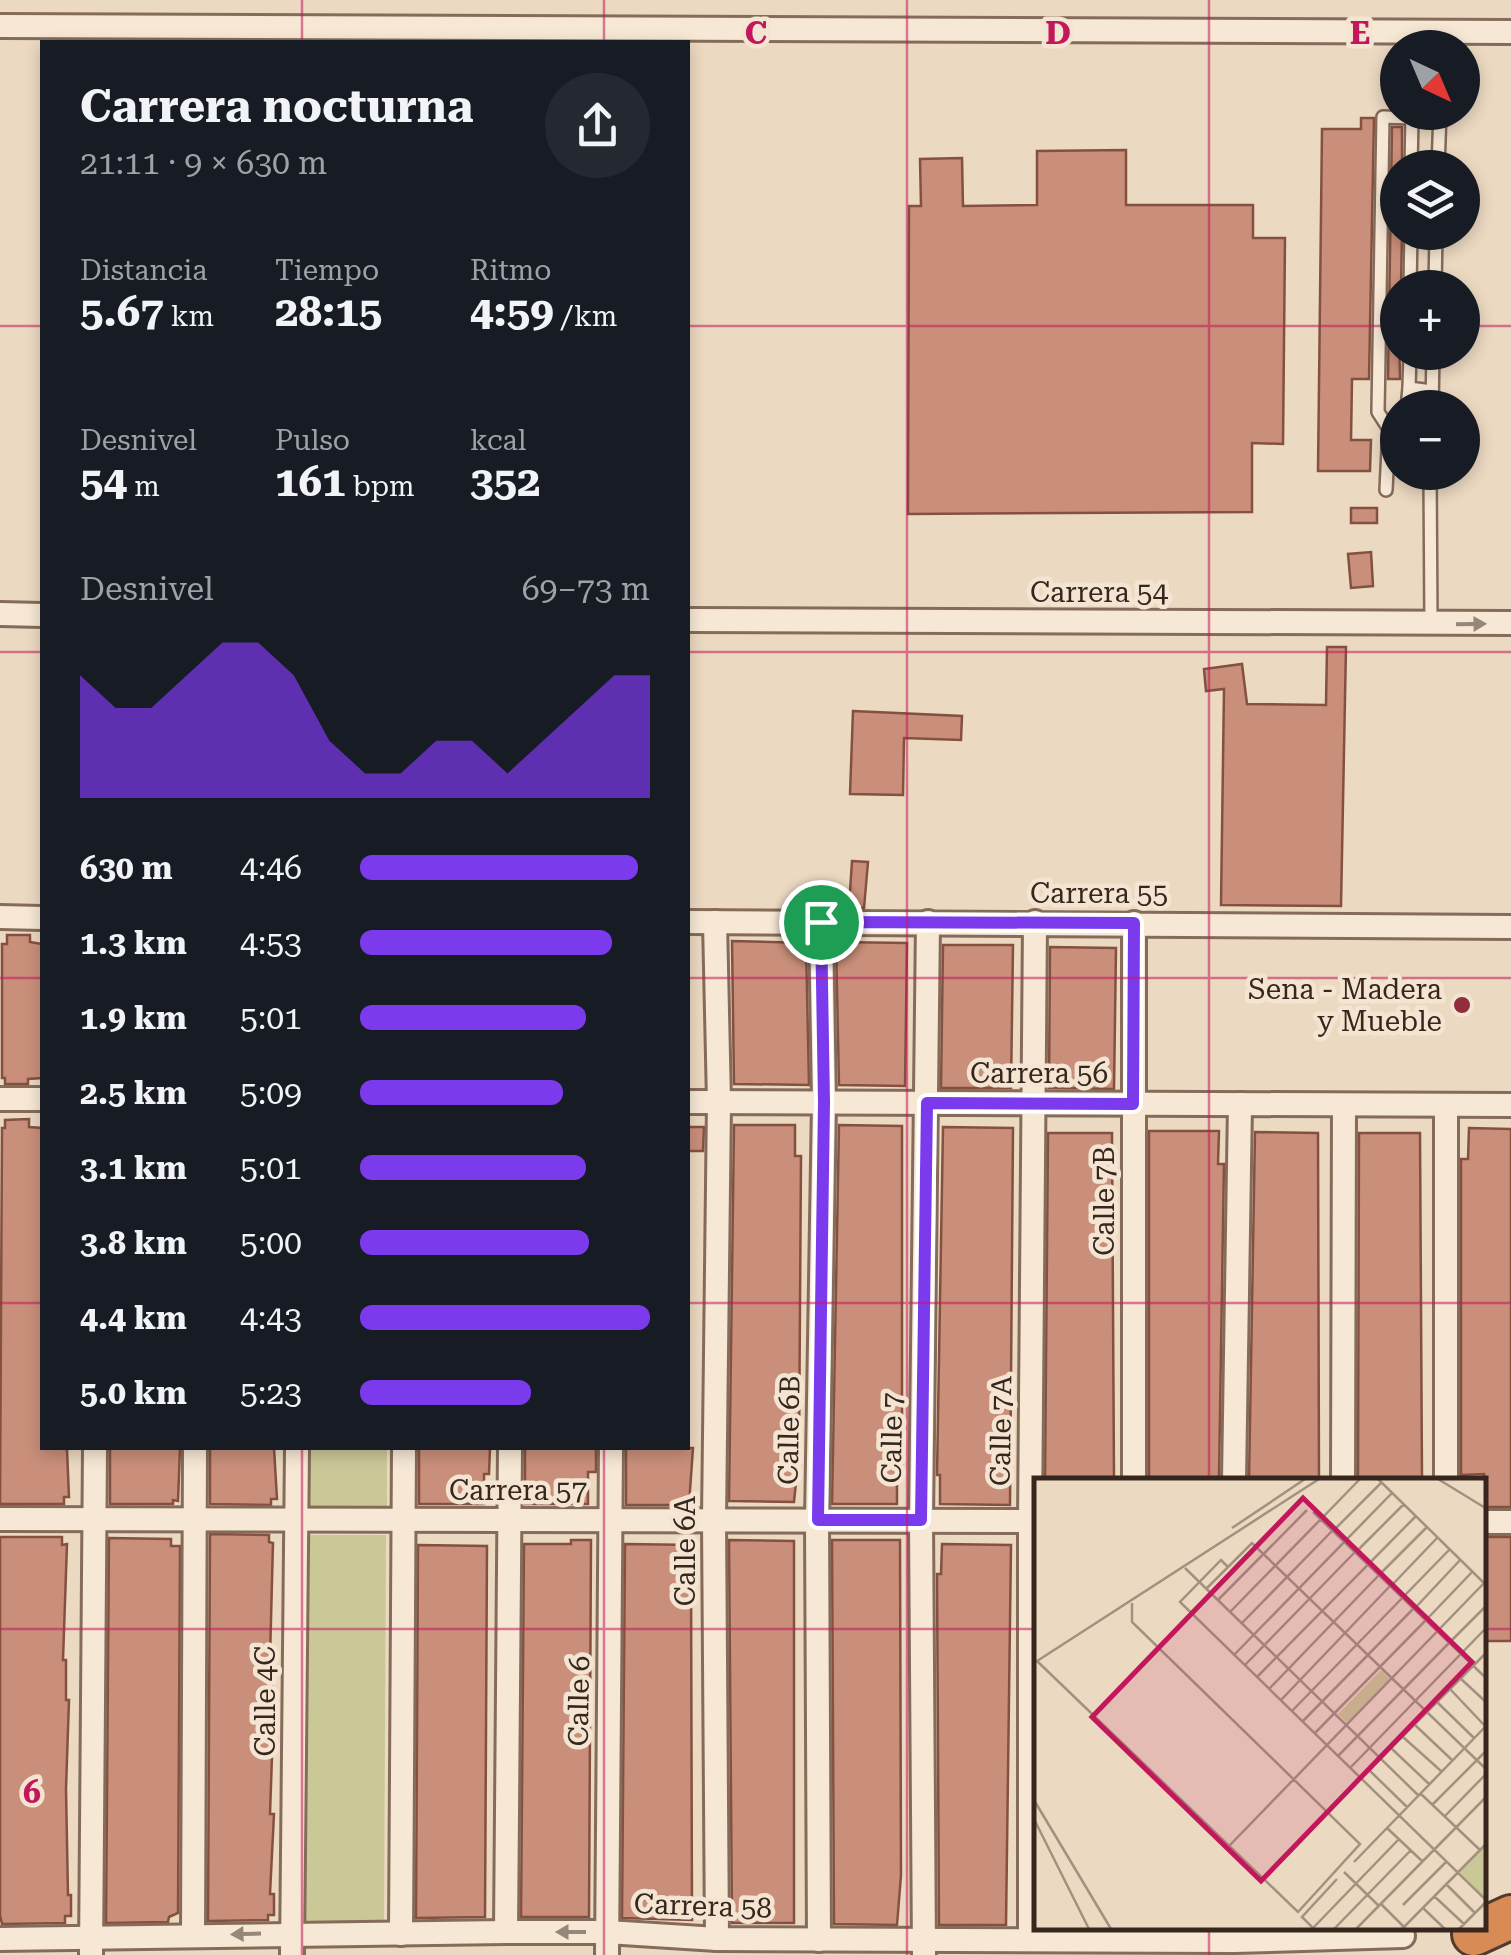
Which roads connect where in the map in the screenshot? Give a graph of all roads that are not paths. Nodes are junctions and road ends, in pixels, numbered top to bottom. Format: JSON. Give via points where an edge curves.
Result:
{"nodes":[{"id":1,"x":0,"y":26,"type":"edge"},
{"id":2,"x":1511,"y":32,"type":"edge"},
{"id":3,"x":303,"y":35,"type":"edge"},
{"id":4,"x":1480,"y":36,"type":"edge"},
{"id":5,"x":1380,"y":40,"type":"edge"},
{"id":6,"x":1382,"y":150,"type":"edge"},
{"id":7,"x":1411,"y":150,"type":"edge"},
{"id":8,"x":1381,"y":250,"type":"edge"},
{"id":9,"x":1410,"y":370,"type":"edge"},
{"id":10,"x":1433,"y":370,"type":"edge"},
{"id":11,"x":1409,"y":388,"type":"joint"},
{"id":12,"x":1432,"y":390,"type":"joint"},
{"id":13,"x":1380,"y":414,"type":"edge"},
{"id":14,"x":1430,"y":490,"type":"edge"},
{"id":15,"x":0,"y":614,"type":"edge"},
{"id":16,"x":40,"y":614,"type":"edge"},
{"id":17,"x":690,"y":620,"type":"edge"},
{"id":18,"x":1511,"y":623,"type":"edge"},
{"id":19,"x":1432,"y":624,"type":"junction"},
{"id":20,"x":0,"y":917,"type":"edge"},
{"id":21,"x":40,"y":918,"type":"edge"},
{"id":22,"x":690,"y":922,"type":"edge"},
{"id":23,"x":715,"y":922,"type":"junction"},
{"id":24,"x":821,"y":922,"type":"junction"},
{"id":25,"x":928,"y":922,"type":"junction"},
{"id":26,"x":1035,"y":922,"type":"junction"},
{"id":27,"x":1134,"y":923,"type":"junction"},
{"id":28,"x":1511,"y":928,"type":"edge"},
{"id":29,"x":0,"y":1098,"type":"edge"},
{"id":30,"x":40,"y":1099,"type":"edge"},
{"id":31,"x":690,"y":1102,"type":"edge"},
{"id":32,"x":718,"y":1102,"type":"junction"},
{"id":33,"x":824,"y":1102,"type":"junction"},
{"id":34,"x":927,"y":1103,"type":"junction"},
{"id":35,"x":1036,"y":1103,"type":"junction"},
{"id":36,"x":1133,"y":1104,"type":"junction"},
{"id":37,"x":1240,"y":1104,"type":"junction"},
{"id":38,"x":1344,"y":1104,"type":"junction"},
{"id":39,"x":1446,"y":1105,"type":"junction"},
{"id":40,"x":1511,"y":1105,"type":"edge"},
{"id":41,"x":95,"y":1450,"type":"edge"},
{"id":42,"x":194,"y":1450,"type":"edge"},
{"id":43,"x":297,"y":1450,"type":"edge"},
{"id":44,"x":404,"y":1450,"type":"edge"},
{"id":45,"x":510,"y":1450,"type":"edge"},
{"id":46,"x":611,"y":1450,"type":"edge"},
{"id":47,"x":1134,"y":1478,"type":"edge"},
{"id":48,"x":1234,"y":1478,"type":"edge"},
{"id":49,"x":1343,"y":1478,"type":"edge"},
{"id":50,"x":1446,"y":1478,"type":"edge"},
{"id":51,"x":0,"y":1519,"type":"edge"},
{"id":52,"x":95,"y":1519,"type":"junction"},
{"id":53,"x":194,"y":1519,"type":"junction"},
{"id":54,"x":296,"y":1519,"type":"junction"},
{"id":55,"x":404,"y":1520,"type":"junction"},
{"id":56,"x":508,"y":1520,"type":"junction"},
{"id":57,"x":611,"y":1520,"type":"junction"},
{"id":58,"x":714,"y":1520,"type":"junction"},
{"id":59,"x":818,"y":1520,"type":"junction"},
{"id":60,"x":921,"y":1520,"type":"junction"},
{"id":61,"x":1033,"y":1521,"type":"edge"},
{"id":62,"x":506,"y":1932,"type":"junction"},
{"id":63,"x":1337,"y":1933,"type":"edge"},
{"id":64,"x":401,"y":1934,"type":"junction"},
{"id":65,"x":1234,"y":1934,"type":"edge"},
{"id":66,"x":193,"y":1936,"type":"junction"},
{"id":67,"x":0,"y":1939,"type":"edge"},
{"id":68,"x":718,"y":1939,"type":"junction"},
{"id":69,"x":819,"y":1940,"type":"junction"},
{"id":70,"x":1030,"y":1940,"type":"junction"},
{"id":71,"x":1131,"y":1940,"type":"edge"},
{"id":72,"x":1404,"y":1940,"type":"edge"},
{"id":73,"x":293,"y":1944,"type":"edge"},
{"id":74,"x":607,"y":1944,"type":"edge"},
{"id":75,"x":91,"y":1946,"type":"edge"},
{"id":76,"x":924,"y":1947,"type":"edge"}],
"edges":[{"from":1,"to":3,"type":"street"},
{"from":2,"to":4,"type":"street"},
{"from":3,"to":5,"type":"street"},
{"from":6,"to":7,"type":"lane","via":[[1383,117],[1412,118]]},
{"from":8,"to":13,"type":"lane"},
{"from":9,"to":11,"type":"lane"},
{"from":10,"to":12,"type":"lane"},
{"from":11,"to":12,"type":"lane"},
{"from":14,"to":19,"type":"lane"},
{"from":15,"to":16,"type":"street"},
{"from":17,"to":19,"type":"street","name":"Carrera 54"},
{"from":19,"to":18,"type":"street","name":"Carrera 54","one_way":true},
{"from":20,"to":21,"type":"street"},
{"from":22,"to":23,"type":"street","name":"Carrera 55"},
{"from":23,"to":24,"type":"street","name":"Carrera 55"},
{"from":23,"to":32,"type":"street","name":"Calle 6A"},
{"from":24,"to":25,"type":"street","name":"Carrera 55"},
{"from":24,"to":33,"type":"street","name":"Calle 6B"},
{"from":25,"to":26,"type":"street","name":"Carrera 55"},
{"from":25,"to":34,"type":"street","name":"Calle 7"},
{"from":26,"to":27,"type":"street","name":"Carrera 55"},
{"from":26,"to":35,"type":"street","name":"Calle 7A"},
{"from":27,"to":28,"type":"street","name":"Carrera 55"},
{"from":27,"to":36,"type":"street","name":"Calle 7B"},
{"from":29,"to":30,"type":"street"},
{"from":31,"to":32,"type":"street","name":"Carrera 56"},
{"from":32,"to":33,"type":"street","name":"Carrera 56"},
{"from":32,"to":58,"type":"street","name":"Calle 6A"},
{"from":33,"to":34,"type":"street","name":"Carrera 56"},
{"from":33,"to":59,"type":"street","name":"Calle 6B"},
{"from":34,"to":35,"type":"street","name":"Carrera 56"},
{"from":34,"to":60,"type":"street","name":"Calle 7"},
{"from":35,"to":36,"type":"street","name":"Carrera 56"},
{"from":35,"to":61,"type":"street","name":"Calle 7A"},
{"from":36,"to":37,"type":"street","name":"Carrera 56"},
{"from":36,"to":47,"type":"street","name":"Calle 7B"},
{"from":37,"to":38,"type":"street","name":"Carrera 56"},
{"from":37,"to":48,"type":"street"},
{"from":38,"to":39,"type":"street","name":"Carrera 56"},
{"from":38,"to":49,"type":"street"},
{"from":39,"to":40,"type":"street","name":"Carrera 56"},
{"from":39,"to":50,"type":"street"},
{"from":41,"to":52,"type":"street"},
{"from":42,"to":53,"type":"street"},
{"from":43,"to":54,"type":"street","name":"Calle 4C"},
{"from":44,"to":55,"type":"street"},
{"from":45,"to":56,"type":"street"},
{"from":46,"to":57,"type":"street","name":"Calle 6"},
{"from":51,"to":52,"type":"street","name":"Carrera 57"},
{"from":52,"to":53,"type":"street","name":"Carrera 57"},
{"from":52,"to":75,"type":"street"},
{"from":53,"to":54,"type":"street","name":"Carrera 57"},
{"from":53,"to":66,"type":"street"},
{"from":54,"to":55,"type":"street","name":"Carrera 57"},
{"from":54,"to":73,"type":"street","name":"Calle 4C"},
{"from":55,"to":56,"type":"street","name":"Carrera 57"},
{"from":55,"to":64,"type":"street"},
{"from":56,"to":57,"type":"street","name":"Carrera 57"},
{"from":56,"to":62,"type":"street"},
{"from":57,"to":58,"type":"street","name":"Carrera 57"},
{"from":57,"to":74,"type":"street","name":"Calle 6"},
{"from":58,"to":59,"type":"street","name":"Carrera 57"},
{"from":58,"to":68,"type":"street","name":"Calle 6A"},
{"from":59,"to":60,"type":"street","name":"Carrera 57"},
{"from":59,"to":69,"type":"street","name":"Calle 6B"},
{"from":60,"to":61,"type":"street","name":"Carrera 57"},
{"from":60,"to":76,"type":"street","name":"Calle 7"},
{"from":61,"to":70,"type":"street","name":"Calle 7A"},
{"from":62,"to":64,"type":"street","name":"Carrera 58"},
{"from":74,"to":62,"type":"street","name":"Carrera 58","one_way":true},
{"from":63,"to":65,"type":"street","name":"Carrera 58"},
{"from":63,"to":72,"type":"street","name":"Carrera 58"},
{"from":64,"to":73,"type":"street","name":"Carrera 58"},
{"from":65,"to":71,"type":"street","name":"Carrera 58"},
{"from":73,"to":66,"type":"street","name":"Carrera 58","one_way":true},
{"from":66,"to":75,"type":"street","name":"Carrera 58"},
{"from":67,"to":75,"type":"street","name":"Carrera 58"},
{"from":68,"to":69,"type":"street","name":"Carrera 58"},
{"from":68,"to":74,"type":"street","name":"Carrera 58"},
{"from":69,"to":76,"type":"street","name":"Carrera 58"},
{"from":70,"to":71,"type":"street","name":"Carrera 58"},
{"from":70,"to":76,"type":"street","name":"Carrera 58"}]}
